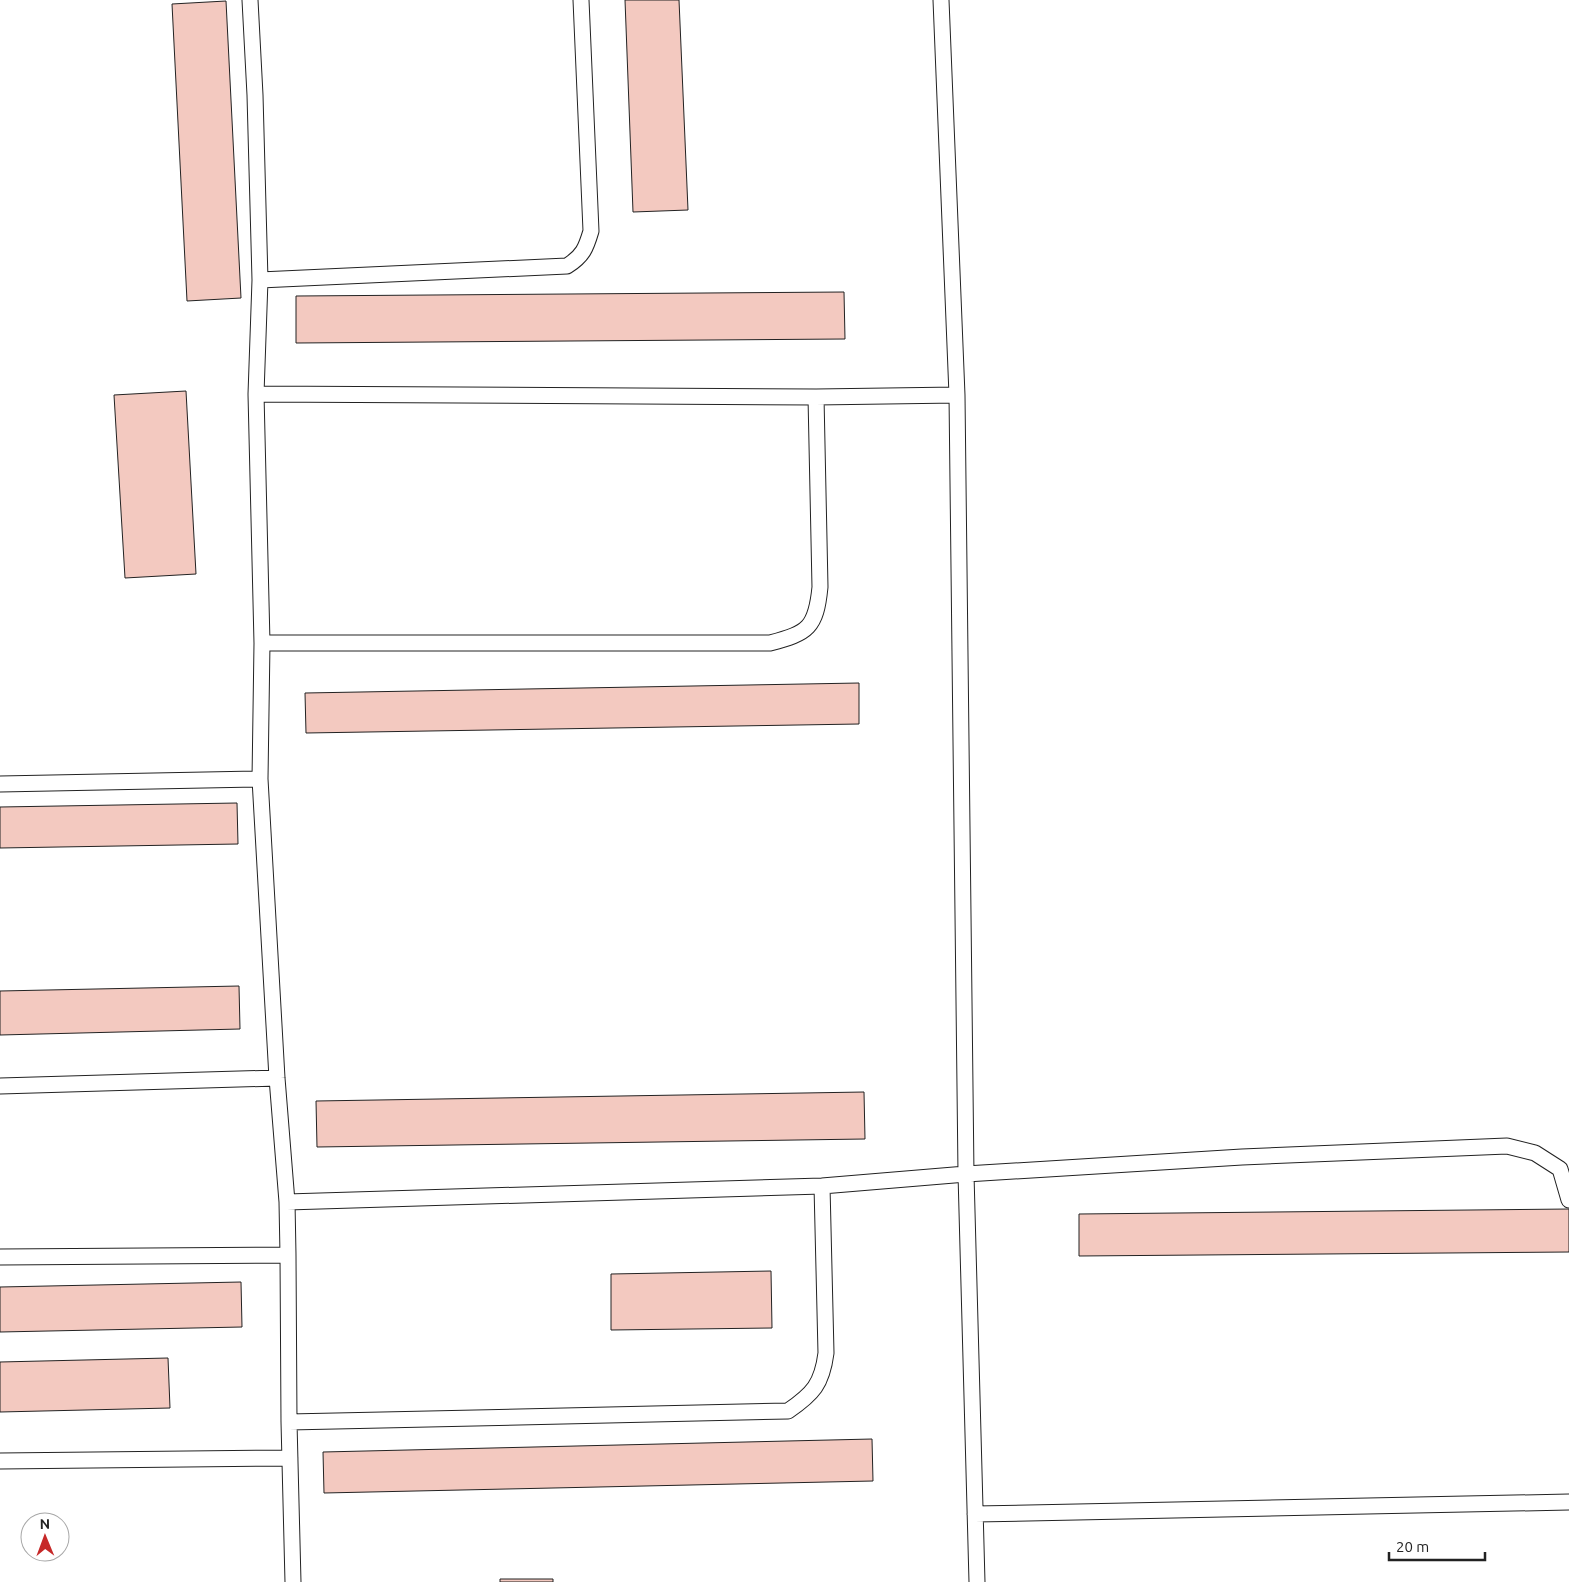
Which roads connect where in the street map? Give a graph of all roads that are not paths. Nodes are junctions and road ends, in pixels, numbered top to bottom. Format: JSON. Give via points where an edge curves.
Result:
{"nodes":[{"id":1,"x":250,"y":0,"type":"edge"},
{"id":2,"x":581,"y":0,"type":"edge"},
{"id":3,"x":941,"y":0,"type":"edge"},
{"id":4,"x":260,"y":280,"type":"junction"},
{"id":5,"x":256,"y":394,"type":"junction"},
{"id":6,"x":958,"y":396,"type":"junction"},
{"id":7,"x":816,"y":397,"type":"junction"},
{"id":8,"x":262,"y":643,"type":"junction"},
{"id":9,"x":260,"y":779,"type":"junction"},
{"id":10,"x":0,"y":784,"type":"edge"},
{"id":11,"x":277,"y":1078,"type":"junction"},
{"id":12,"x":0,"y":1086,"type":"edge"},
{"id":13,"x":966,"y":1174,"type":"junction"},
{"id":14,"x":822,"y":1186,"type":"junction"},
{"id":15,"x":1569,"y":1200,"type":"edge"},
{"id":16,"x":287,"y":1202,"type":"junction"},
{"id":17,"x":288,"y":1256,"type":"junction"},
{"id":18,"x":0,"y":1257,"type":"edge"},
{"id":19,"x":289,"y":1422,"type":"junction"},
{"id":20,"x":290,"y":1458,"type":"junction"},
{"id":21,"x":0,"y":1461,"type":"edge"},
{"id":22,"x":1569,"y":1502,"type":"edge"},
{"id":23,"x":975,"y":1514,"type":"junction"},
{"id":24,"x":293,"y":1582,"type":"edge"},
{"id":25,"x":977,"y":1582,"type":"edge"}],
"edges":[{"from":1,"to":4,"type":"lane"},
{"from":2,"to":4,"type":"lane","via":[[591,231],[579,258],[567,266]]},
{"from":3,"to":6,"type":"lane"},
{"from":4,"to":5,"type":"lane"},
{"from":5,"to":7,"type":"lane"},
{"from":5,"to":8,"type":"lane"},
{"from":6,"to":7,"type":"lane"},
{"from":6,"to":13,"type":"lane"},
{"from":7,"to":8,"type":"lane","via":[[818,608],[810,624],[796,636],[770,643]]},
{"from":8,"to":9,"type":"lane"},
{"from":9,"to":10,"type":"lane"},
{"from":9,"to":11,"type":"lane"},
{"from":11,"to":12,"type":"lane"},
{"from":11,"to":16,"type":"lane"},
{"from":13,"to":14,"type":"lane"},
{"from":13,"to":15,"type":"lane","via":[[1242,1157],[1507,1146],[1535,1153],[1560,1169]]},
{"from":13,"to":23,"type":"lane"},
{"from":14,"to":16,"type":"lane"},
{"from":14,"to":19,"type":"lane","via":[[824,1369],[817,1386],[806,1399],[788,1411]]},
{"from":16,"to":17,"type":"lane"},
{"from":17,"to":18,"type":"lane"},
{"from":17,"to":19,"type":"lane"},
{"from":19,"to":20,"type":"lane"},
{"from":20,"to":21,"type":"lane"},
{"from":20,"to":24,"type":"lane"},
{"from":22,"to":23,"type":"lane"},
{"from":23,"to":25,"type":"lane"}]}
